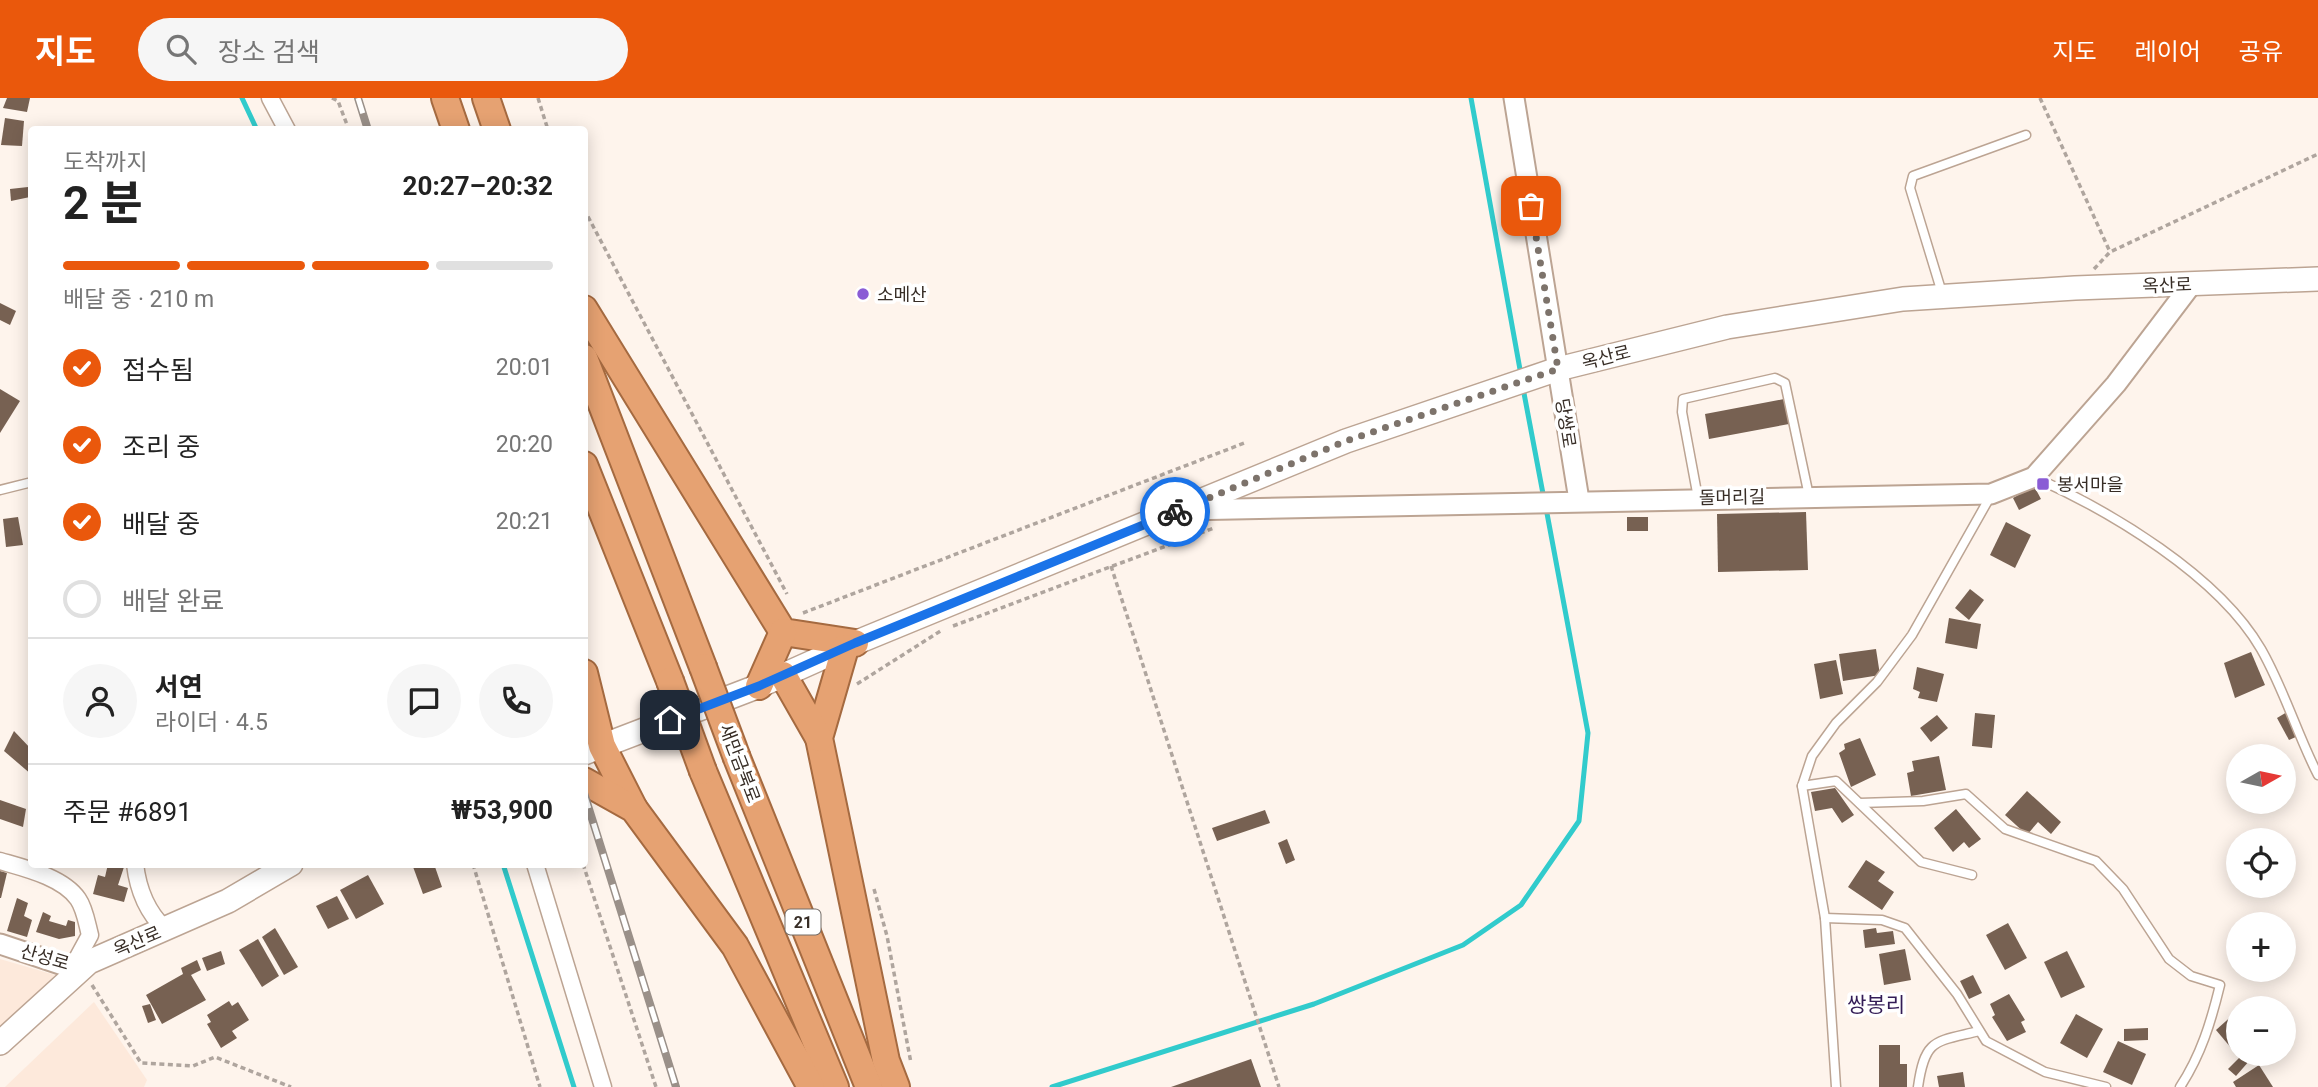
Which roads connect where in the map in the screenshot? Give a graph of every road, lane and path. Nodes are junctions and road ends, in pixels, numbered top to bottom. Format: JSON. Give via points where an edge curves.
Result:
{"nodes":[{"id":1,"x":270,"y":98,"type":"edge"},
{"id":2,"x":332,"y":98,"type":"edge"},
{"id":3,"x":436,"y":98,"type":"edge"},
{"id":4,"x":445,"y":98,"type":"edge"},
{"id":5,"x":486,"y":98,"type":"edge"},
{"id":6,"x":538,"y":98,"type":"edge"},
{"id":7,"x":1514,"y":98,"type":"edge"},
{"id":8,"x":2040,"y":98,"type":"edge"},
{"id":9,"x":285,"y":126,"type":"edge"},
{"id":10,"x":347,"y":126,"type":"edge"},
{"id":11,"x":439,"y":126,"type":"edge"},
{"id":12,"x":455,"y":126,"type":"edge"},
{"id":13,"x":496,"y":126,"type":"edge"},
{"id":14,"x":547,"y":126,"type":"edge"},
{"id":15,"x":2026,"y":135,"type":"dead end"},
{"id":16,"x":2318,"y":154,"type":"edge"},
{"id":17,"x":588,"y":217,"type":"edge"},
{"id":18,"x":2110,"y":252,"type":"junction"},
{"id":19,"x":2318,"y":279,"type":"edge"},
{"id":20,"x":2190,"y":285,"type":"junction"},
{"id":21,"x":2075,"y":288,"type":"junction"},
{"id":22,"x":1943,"y":297,"type":"junction"},
{"id":23,"x":588,"y":315,"type":"edge"},
{"id":24,"x":588,"y":368,"type":"edge"},
{"id":25,"x":1550,"y":371,"type":"junction"},
{"id":26,"x":1247,"y":442,"type":"dead end"},
{"id":27,"x":588,"y":475,"type":"edge"},
{"id":28,"x":2034,"y":477,"type":"junction"},
{"id":29,"x":28,"y":483,"type":"edge"},
{"id":30,"x":0,"y":490,"type":"edge"},
{"id":31,"x":1991,"y":494,"type":"junction"},
{"id":32,"x":1809,"y":496,"type":"junction"},
{"id":33,"x":1699,"y":498,"type":"junction"},
{"id":34,"x":1579,"y":500,"type":"junction"},
{"id":35,"x":1180,"y":510,"type":"junction"},
{"id":36,"x":1218,"y":527,"type":"dead end"},
{"id":37,"x":1102,"y":544,"type":"junction"},
{"id":38,"x":1111,"y":565,"type":"junction"},
{"id":39,"x":784,"y":619,"type":"junction"},
{"id":40,"x":850,"y":645,"type":"junction"},
{"id":41,"x":771,"y":681,"type":"junction"},
{"id":42,"x":854,"y":687,"type":"dead end"},
{"id":43,"x":588,"y":717,"type":"edge"},
{"id":44,"x":819,"y":738,"type":"junction"},
{"id":45,"x":593,"y":749,"type":"edge"},
{"id":46,"x":2318,"y":775,"type":"edge"},
{"id":47,"x":588,"y":783,"type":"edge"},
{"id":48,"x":1802,"y":786,"type":"junction"},
{"id":49,"x":1860,"y":803,"type":"junction"},
{"id":50,"x":634,"y":809,"type":"junction"},
{"id":51,"x":0,"y":861,"type":"edge"},
{"id":52,"x":136,"y":868,"type":"edge"},
{"id":53,"x":284,"y":868,"type":"edge"},
{"id":54,"x":474,"y":868,"type":"edge"},
{"id":55,"x":536,"y":868,"type":"edge"},
{"id":56,"x":584,"y":868,"type":"edge"},
{"id":57,"x":1972,"y":875,"type":"dead end"},
{"id":58,"x":873,"y":886,"type":"dead end"},
{"id":59,"x":1825,"y":918,"type":"junction"},
{"id":60,"x":165,"y":929,"type":"junction"},
{"id":61,"x":0,"y":944,"type":"edge"},
{"id":62,"x":81,"y":966,"type":"junction"},
{"id":63,"x":1979,"y":1031,"type":"junction"},
{"id":64,"x":0,"y":1042,"type":"edge"},
{"id":65,"x":904,"y":1080,"type":"edge"},
{"id":66,"x":291,"y":1087,"type":"edge"},
{"id":67,"x":540,"y":1087,"type":"edge"},
{"id":68,"x":603,"y":1087,"type":"edge"},
{"id":69,"x":656,"y":1087,"type":"edge"},
{"id":70,"x":811,"y":1087,"type":"edge"},
{"id":71,"x":835,"y":1087,"type":"edge"},
{"id":72,"x":869,"y":1087,"type":"edge"},
{"id":73,"x":1279,"y":1087,"type":"edge"},
{"id":74,"x":1836,"y":1087,"type":"edge"},
{"id":75,"x":1918,"y":1087,"type":"edge"},
{"id":76,"x":2106,"y":1087,"type":"edge"},
{"id":77,"x":2180,"y":1087,"type":"edge"}],
"edges":[{"from":1,"to":9,"type":"street"},
{"from":2,"to":10,"type":"path","via":[[338,101]]},
{"from":3,"to":11,"type":"highway"},
{"from":4,"to":12,"type":"highway"},
{"from":5,"to":13,"type":"highway"},
{"from":6,"to":14,"type":"path"},
{"from":7,"to":25,"type":"street","name":"당쌍로"},
{"from":8,"to":18,"type":"path"},
{"from":15,"to":22,"type":"lane","via":[[1913,176],[1910,188]]},
{"from":16,"to":18,"type":"path"},
{"from":17,"to":39,"type":"path"},
{"from":18,"to":21,"type":"path"},
{"from":19,"to":20,"type":"main road","name":"옥산로"},
{"from":20,"to":21,"type":"main road","name":"옥산로"},
{"from":20,"to":28,"type":"street","name":"돌머리길","via":[[2116,384]]},
{"from":21,"to":22,"type":"main road","name":"옥산로"},
{"from":22,"to":25,"type":"main road","name":"옥산로","via":[[1903,299],[1727,327]]},
{"from":23,"to":39,"type":"highway"},
{"from":24,"to":72,"type":"highway","name":"새만금북로","number":"21","bridge":true},
{"from":25,"to":34,"type":"street","name":"당쌍로"},
{"from":25,"to":35,"type":"main road","name":"옥산로","via":[[1346,441]]},
{"from":26,"to":39,"type":"path"},
{"from":27,"to":71,"type":"highway","name":"새만금북로","number":"21","bridge":true},
{"from":28,"to":31,"type":"street","name":"돌머리길"},
{"from":28,"to":46,"type":"lane","via":[[2131,527],[2224,602],[2260,648]]},
{"from":29,"to":30,"type":"lane"},
{"from":31,"to":32,"type":"street","name":"돌머리길"},
{"from":31,"to":48,"type":"lane","via":[[1912,635],[1877,682],[1836,723],[1812,756]]},
{"from":32,"to":33,"type":"street","name":"돌머리길"},
{"from":32,"to":33,"type":"lane","via":[[1786,383],[1775,378],[1683,399]]},
{"from":33,"to":34,"type":"street","name":"돌머리길"},
{"from":34,"to":35,"type":"street","name":"돌머리길"},
{"from":35,"to":37,"type":"main road","name":"옥산로"},
{"from":36,"to":38,"type":"path"},
{"from":37,"to":38,"type":"path"},
{"from":37,"to":40,"type":"main road","name":"옥산로"},
{"from":38,"to":42,"type":"path","via":[[941,631]]},
{"from":38,"to":73,"type":"path"},
{"from":39,"to":40,"type":"highway"},
{"from":39,"to":41,"type":"highway"},
{"from":40,"to":41,"type":"main road","name":"옥산로"},
{"from":40,"to":44,"type":"highway"},
{"from":41,"to":44,"type":"highway"},
{"from":41,"to":45,"type":"main road","name":"옥산로"},
{"from":43,"to":45,"type":"highway"},
{"from":44,"to":65,"type":"highway","via":[[886,1061]]},
{"from":45,"to":50,"type":"highway"},
{"from":47,"to":50,"type":"highway"},
{"from":48,"to":49,"type":"lane","via":[[1836,781]]},
{"from":48,"to":59,"type":"lane"},
{"from":49,"to":57,"type":"lane","via":[[1922,862]]},
{"from":49,"to":77,"type":"lane","via":[[1966,794],[2005,829],[2096,861],[2123,889],[2169,959],[2191,976],[2220,985],[2209,1028]]},
{"from":50,"to":70,"type":"highway","via":[[735,946]]},
{"from":51,"to":62,"type":"street","via":[[72,891],[80,901],[90,935]]},
{"from":52,"to":60,"type":"street","via":[[152,916]]},
{"from":53,"to":60,"type":"main road","name":"옥산로","via":[[228,901]]},
{"from":54,"to":67,"type":"path"},
{"from":55,"to":68,"type":"street"},
{"from":56,"to":69,"type":"path"},
{"from":58,"to":65,"type":"path","via":[[887,936]]},
{"from":59,"to":63,"type":"lane","via":[[1882,920],[1905,928],[1950,984]]},
{"from":59,"to":74,"type":"lane"},
{"from":60,"to":62,"type":"main road","name":"옥산로"},
{"from":61,"to":62,"type":"street","name":"산성로"},
{"from":62,"to":64,"type":"main road","name":"옥산로"},
{"from":62,"to":66,"type":"path","via":[[141,1063],[193,1066],[215,1057]]},
{"from":63,"to":75,"type":"lane","via":[[1935,1042],[1922,1060]]},
{"from":63,"to":76,"type":"lane","via":[[1986,1041],[2045,1072]]}]}
